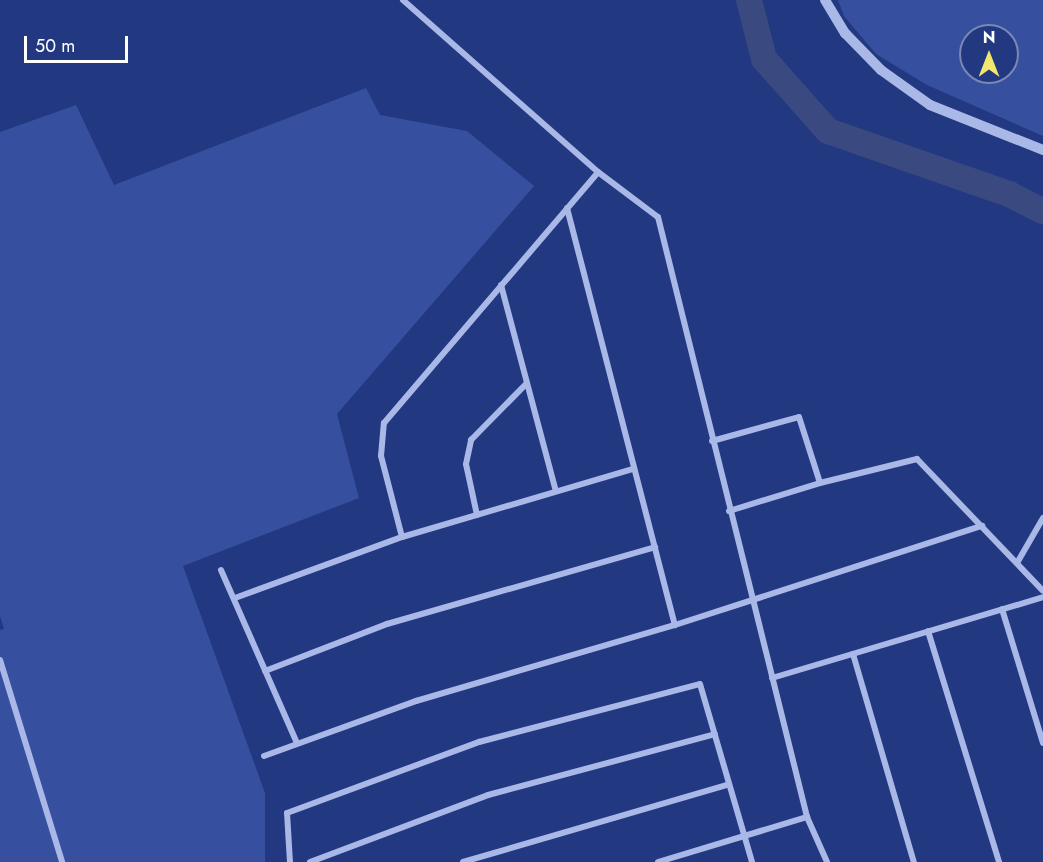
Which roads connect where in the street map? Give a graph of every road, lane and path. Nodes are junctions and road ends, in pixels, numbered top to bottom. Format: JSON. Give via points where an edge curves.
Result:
{"nodes":[{"id":1,"x":404,"y":0,"type":"edge"},
{"id":2,"x":825,"y":0,"type":"edge"},
{"id":3,"x":1043,"y":150,"type":"edge"},
{"id":4,"x":598,"y":172,"type":"junction"},
{"id":5,"x":567,"y":208,"type":"junction"},
{"id":6,"x":501,"y":285,"type":"junction"},
{"id":7,"x":526,"y":384,"type":"junction"},
{"id":8,"x":712,"y":441,"type":"junction"},
{"id":9,"x":633,"y":469,"type":"junction"},
{"id":10,"x":819,"y":483,"type":"junction"},
{"id":11,"x":556,"y":491,"type":"junction"},
{"id":12,"x":729,"y":511,"type":"junction"},
{"id":13,"x":477,"y":515,"type":"junction"},
{"id":14,"x":1043,"y":518,"type":"edge"},
{"id":15,"x":982,"y":526,"type":"junction"},
{"id":16,"x":402,"y":537,"type":"junction"},
{"id":17,"x":655,"y":547,"type":"junction"},
{"id":18,"x":1017,"y":563,"type":"junction"},
{"id":19,"x":221,"y":570,"type":"dead end"},
{"id":20,"x":1043,"y":591,"type":"edge"},
{"id":21,"x":1043,"y":597,"type":"edge"},
{"id":22,"x":235,"y":598,"type":"junction"},
{"id":23,"x":750,"y":600,"type":"junction"},
{"id":24,"x":1002,"y":609,"type":"junction"},
{"id":25,"x":675,"y":625,"type":"junction"},
{"id":26,"x":928,"y":631,"type":"junction"},
{"id":27,"x":853,"y":654,"type":"junction"},
{"id":28,"x":0,"y":660,"type":"edge"},
{"id":29,"x":265,"y":671,"type":"junction"},
{"id":30,"x":772,"y":678,"type":"junction"},
{"id":31,"x":715,"y":734,"type":"junction"},
{"id":32,"x":297,"y":743,"type":"junction"},
{"id":33,"x":1043,"y":743,"type":"edge"},
{"id":34,"x":264,"y":756,"type":"dead end"},
{"id":35,"x":729,"y":784,"type":"junction"},
{"id":36,"x":807,"y":817,"type":"junction"},
{"id":37,"x":745,"y":838,"type":"junction"},
{"id":38,"x":62,"y":862,"type":"edge"},
{"id":39,"x":290,"y":862,"type":"edge"},
{"id":40,"x":310,"y":862,"type":"edge"},
{"id":41,"x":464,"y":862,"type":"edge"},
{"id":42,"x":658,"y":862,"type":"edge"},
{"id":43,"x":752,"y":862,"type":"edge"},
{"id":44,"x":827,"y":862,"type":"edge"},
{"id":45,"x":914,"y":862,"type":"edge"},
{"id":46,"x":999,"y":862,"type":"edge"}],
"edges":[{"from":1,"to":4,"type":"street"},
{"from":2,"to":3,"type":"street","via":[[845,33],[881,70],[930,105]]},
{"from":4,"to":5,"type":"street"},
{"from":4,"to":8,"type":"street","via":[[658,217]]},
{"from":5,"to":6,"type":"street"},
{"from":5,"to":9,"type":"street"},
{"from":6,"to":7,"type":"street"},
{"from":6,"to":16,"type":"street","via":[[384,423],[381,456]]},
{"from":7,"to":11,"type":"street"},
{"from":7,"to":13,"type":"street","via":[[471,440],[466,464]]},
{"from":8,"to":10,"type":"street","via":[[800,417]]},
{"from":8,"to":12,"type":"street"},
{"from":9,"to":11,"type":"street"},
{"from":9,"to":17,"type":"street"},
{"from":10,"to":12,"type":"street"},
{"from":10,"to":15,"type":"street","via":[[917,459]]},
{"from":11,"to":13,"type":"street"},
{"from":12,"to":23,"type":"street"},
{"from":13,"to":16,"type":"street"},
{"from":14,"to":18,"type":"street"},
{"from":15,"to":18,"type":"street"},
{"from":15,"to":23,"type":"street"},
{"from":16,"to":22,"type":"street"},
{"from":17,"to":25,"type":"street"},
{"from":17,"to":29,"type":"street","via":[[387,624]]},
{"from":18,"to":20,"type":"street"},
{"from":19,"to":22,"type":"street"},
{"from":21,"to":24,"type":"street"},
{"from":22,"to":29,"type":"street"},
{"from":23,"to":25,"type":"street"},
{"from":23,"to":30,"type":"street"},
{"from":24,"to":26,"type":"street"},
{"from":24,"to":33,"type":"street"},
{"from":25,"to":32,"type":"street","via":[[417,701]]},
{"from":26,"to":27,"type":"street"},
{"from":26,"to":46,"type":"street"},
{"from":27,"to":30,"type":"street"},
{"from":27,"to":45,"type":"street"},
{"from":28,"to":38,"type":"street"},
{"from":29,"to":32,"type":"street"},
{"from":30,"to":36,"type":"street"},
{"from":31,"to":35,"type":"street"},
{"from":31,"to":39,"type":"street","via":[[700,684],[479,742],[287,813]]},
{"from":31,"to":40,"type":"street","via":[[488,795]]},
{"from":32,"to":34,"type":"street"},
{"from":35,"to":37,"type":"street"},
{"from":35,"to":41,"type":"street"},
{"from":36,"to":37,"type":"street"},
{"from":36,"to":44,"type":"street"},
{"from":37,"to":42,"type":"street"},
{"from":37,"to":43,"type":"street"}]}
